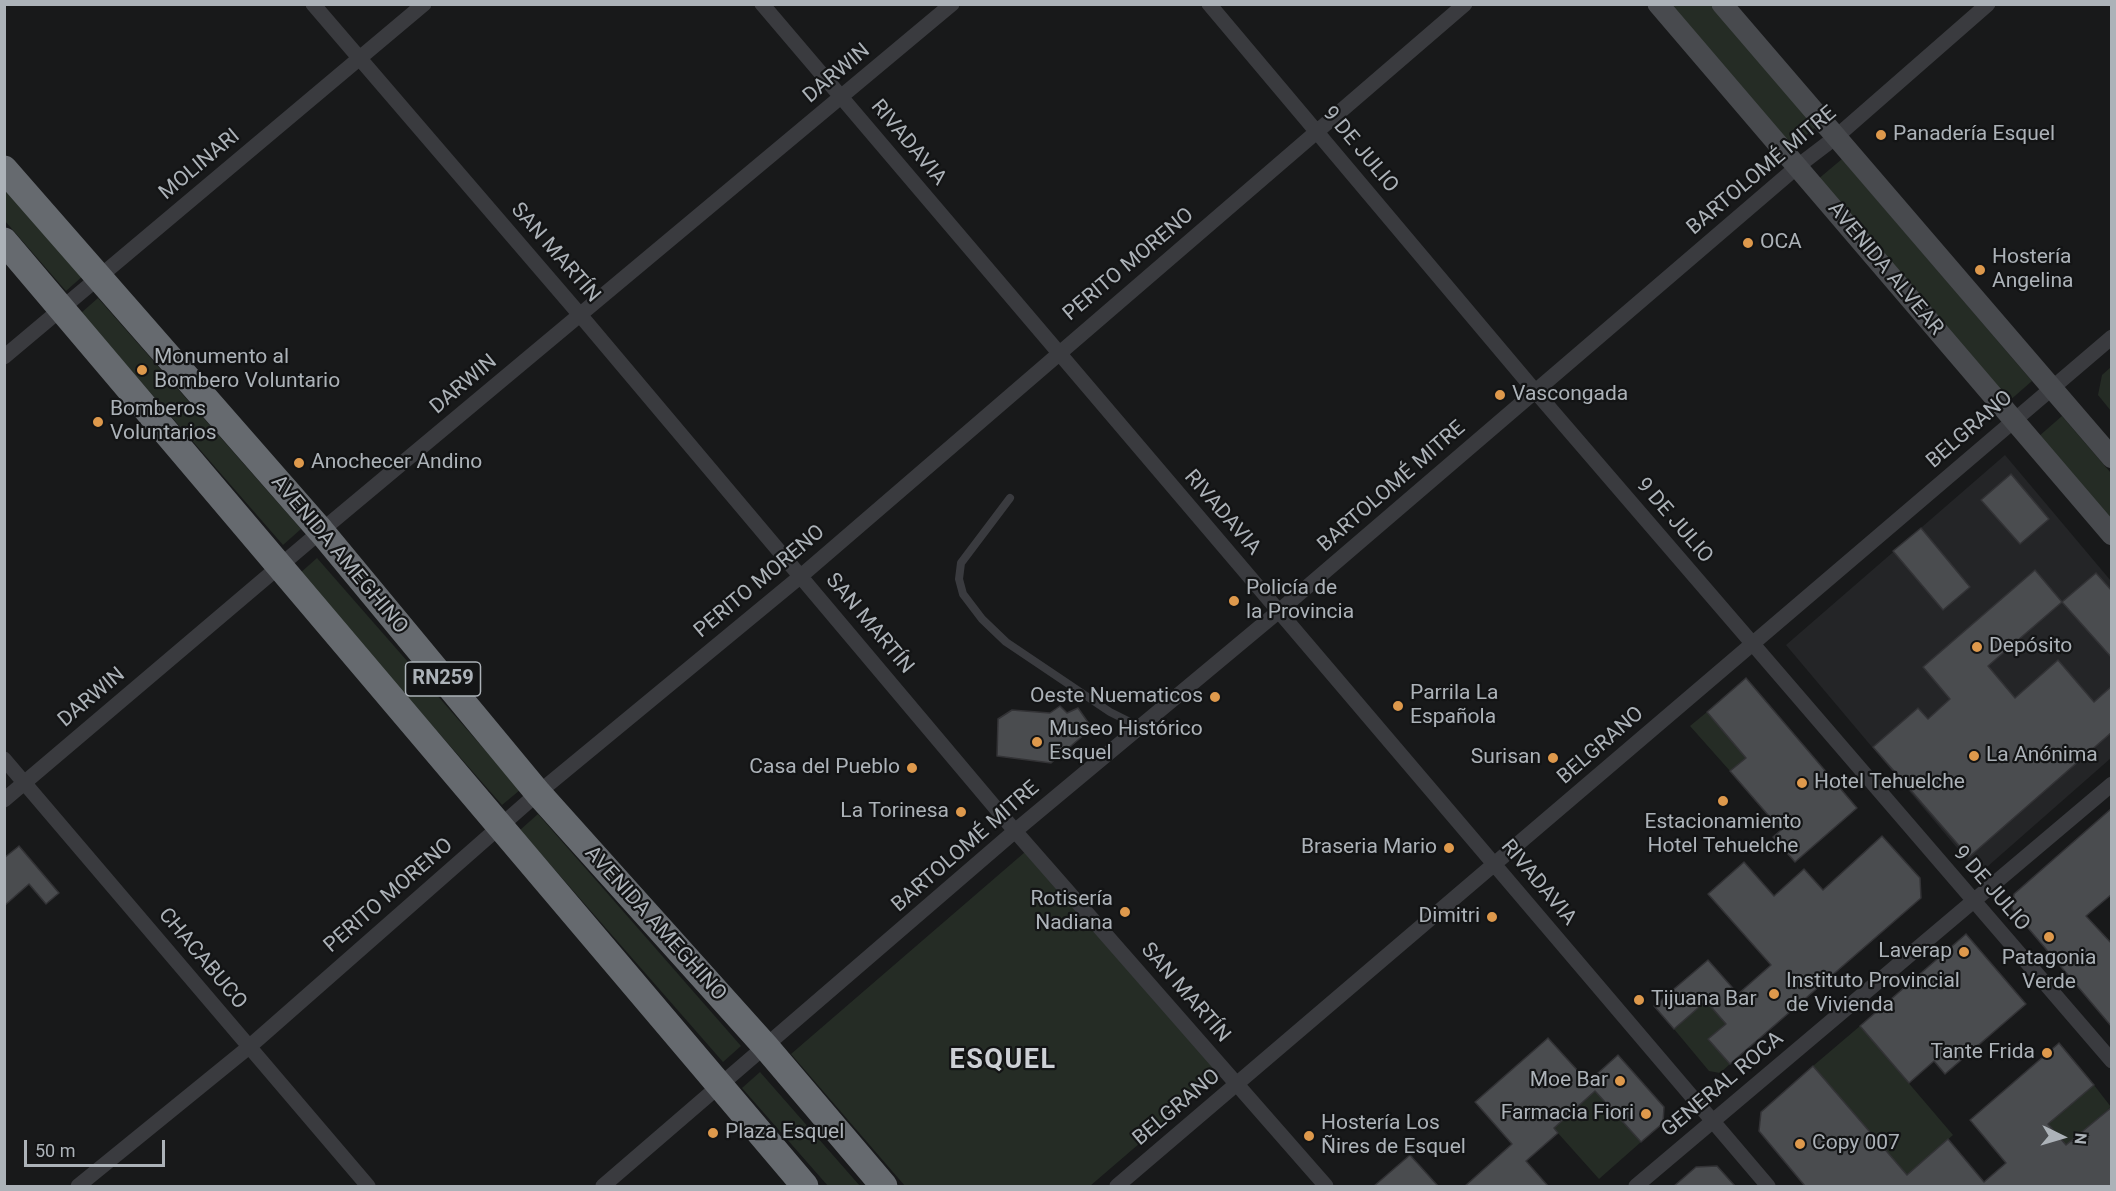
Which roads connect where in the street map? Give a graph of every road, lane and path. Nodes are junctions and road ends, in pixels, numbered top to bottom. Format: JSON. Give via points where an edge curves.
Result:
{"nodes":[{"id":1,"x":313,"y":4,"type":"edge"},
{"id":2,"x":424,"y":4,"type":"edge"},
{"id":3,"x":762,"y":4,"type":"edge"},
{"id":4,"x":952,"y":4,"type":"edge"},
{"id":5,"x":1209,"y":4,"type":"edge"},
{"id":6,"x":1465,"y":4,"type":"edge"},
{"id":7,"x":1658,"y":4,"type":"edge"},
{"id":8,"x":1722,"y":4,"type":"edge"},
{"id":9,"x":1988,"y":4,"type":"edge"},
{"id":10,"x":360,"y":59,"type":"junction"},
{"id":11,"x":842,"y":97,"type":"junction"},
{"id":12,"x":1318,"y":132,"type":"junction"},
{"id":13,"x":1836,"y":137,"type":"junction"},
{"id":14,"x":1798,"y":166,"type":"junction"},
{"id":15,"x":4,"y":169,"type":"edge"},
{"id":16,"x":4,"y":241,"type":"edge"},
{"id":17,"x":98,"y":278,"type":"junction"},
{"id":18,"x":62,"y":309,"type":"junction"},
{"id":19,"x":581,"y":316,"type":"junction"},
{"id":20,"x":2112,"y":337,"type":"edge"},
{"id":21,"x":1057,"y":354,"type":"junction"},
{"id":22,"x":4,"y":357,"type":"edge"},
{"id":23,"x":2052,"y":388,"type":"junction"},
{"id":24,"x":1534,"y":391,"type":"junction"},
{"id":25,"x":2013,"y":422,"type":"junction"},
{"id":26,"x":2112,"y":458,"type":"edge"},
{"id":27,"x":1010,"y":498,"type":"dead end"},
{"id":28,"x":321,"y":531,"type":"junction"},
{"id":29,"x":2112,"y":535,"type":"edge"},
{"id":30,"x":281,"y":566,"type":"junction"},
{"id":31,"x":801,"y":576,"type":"junction"},
{"id":32,"x":1279,"y":611,"type":"junction"},
{"id":33,"x":1752,"y":643,"type":"junction"},
{"id":34,"x":1140,"y":727,"type":"junction"},
{"id":35,"x":4,"y":759,"type":"edge"},
{"id":36,"x":25,"y":783,"type":"junction"},
{"id":37,"x":2112,"y":784,"type":"edge"},
{"id":38,"x":537,"y":792,"type":"junction"},
{"id":39,"x":4,"y":800,"type":"edge"},
{"id":40,"x":501,"y":825,"type":"junction"},
{"id":41,"x":1015,"y":831,"type":"junction"},
{"id":42,"x":1495,"y":864,"type":"junction"},
{"id":43,"x":1974,"y":901,"type":"junction"},
{"id":44,"x":249,"y":1047,"type":"junction"},
{"id":45,"x":766,"y":1047,"type":"junction"},
{"id":46,"x":2112,"y":1061,"type":"edge"},
{"id":47,"x":1238,"y":1084,"type":"junction"},
{"id":48,"x":720,"y":1086,"type":"junction"},
{"id":49,"x":1712,"y":1121,"type":"junction"},
{"id":50,"x":78,"y":1186,"type":"edge"},
{"id":51,"x":368,"y":1186,"type":"edge"},
{"id":52,"x":603,"y":1186,"type":"edge"},
{"id":53,"x":805,"y":1186,"type":"edge"},
{"id":54,"x":884,"y":1186,"type":"edge"},
{"id":55,"x":1117,"y":1186,"type":"edge"},
{"id":56,"x":1326,"y":1186,"type":"edge"},
{"id":57,"x":1636,"y":1186,"type":"edge"},
{"id":58,"x":1768,"y":1186,"type":"edge"}],
"edges":[{"from":1,"to":10,"type":"street","name":"SAN MARTÍN"},
{"from":2,"to":10,"type":"street","name":"MOLINARI"},
{"from":3,"to":11,"type":"street","name":"RIVADAVIA"},
{"from":4,"to":11,"type":"street","name":"DARWIN"},
{"from":5,"to":12,"type":"street","name":"9 DE JULIO"},
{"from":6,"to":12,"type":"street","name":"PERITO MORENO"},
{"from":7,"to":14,"type":"main road","name":"AVENIDA ALVEAR"},
{"from":8,"to":13,"type":"main road"},
{"from":9,"to":13,"type":"street","name":"BARTOLOMÉ MITRE"},
{"from":10,"to":17,"type":"street","name":"MOLINARI"},
{"from":10,"to":19,"type":"street","name":"SAN MARTÍN"},
{"from":11,"to":19,"type":"street","name":"DARWIN"},
{"from":11,"to":21,"type":"street","name":"RIVADAVIA"},
{"from":12,"to":21,"type":"street","name":"PERITO MORENO"},
{"from":12,"to":24,"type":"street","name":"9 DE JULIO"},
{"from":13,"to":14,"type":"street","name":"BARTOLOMÉ MITRE"},
{"from":13,"to":23,"type":"main road"},
{"from":14,"to":24,"type":"street","name":"BARTOLOMÉ MITRE"},
{"from":14,"to":25,"type":"main road","name":"AVENIDA ALVEAR"},
{"from":15,"to":17,"type":"highway","name":"AVENIDA AMEGHINO","number":"RN259"},
{"from":16,"to":18,"type":"highway","number":"RN259"},
{"from":17,"to":18,"type":"street","name":"MOLINARI"},
{"from":17,"to":28,"type":"highway","name":"AVENIDA AMEGHINO","number":"RN259"},
{"from":18,"to":22,"type":"street","name":"MOLINARI"},
{"from":18,"to":30,"type":"highway","number":"RN259"},
{"from":19,"to":28,"type":"street","name":"DARWIN"},
{"from":19,"to":31,"type":"street","name":"SAN MARTÍN"},
{"from":20,"to":23,"type":"street","name":"BELGRANO"},
{"from":21,"to":31,"type":"street","name":"PERITO MORENO"},
{"from":21,"to":32,"type":"street","name":"RIVADAVIA"},
{"from":23,"to":25,"type":"street","name":"BELGRANO"},
{"from":23,"to":26,"type":"main road"},
{"from":24,"to":32,"type":"street","name":"BARTOLOMÉ MITRE"},
{"from":24,"to":33,"type":"street","name":"9 DE JULIO"},
{"from":25,"to":29,"type":"main road","name":"AVENIDA ALVEAR"},
{"from":25,"to":33,"type":"street","name":"BELGRANO"},
{"from":27,"to":34,"type":"lane","via":[[961,562],[959,579],[963,594],[1006,642],[1110,712]]},
{"from":28,"to":30,"type":"street","name":"DARWIN"},
{"from":28,"to":38,"type":"highway","name":"AVENIDA AMEGHINO","number":"RN259"},
{"from":30,"to":36,"type":"street","name":"DARWIN"},
{"from":30,"to":40,"type":"highway","number":"RN259"},
{"from":31,"to":38,"type":"street","name":"PERITO MORENO"},
{"from":31,"to":41,"type":"street","name":"SAN MARTÍN"},
{"from":32,"to":34,"type":"street","name":"BARTOLOMÉ MITRE"},
{"from":32,"to":42,"type":"street","name":"RIVADAVIA"},
{"from":33,"to":42,"type":"street","name":"BELGRANO"},
{"from":33,"to":43,"type":"street","name":"9 DE JULIO"},
{"from":34,"to":41,"type":"street","name":"BARTOLOMÉ MITRE"},
{"from":35,"to":36,"type":"street","name":"CHACABUCO"},
{"from":36,"to":39,"type":"street","name":"DARWIN"},
{"from":36,"to":44,"type":"street","name":"CHACABUCO"},
{"from":37,"to":43,"type":"street","name":"GENERAL ROCA"},
{"from":38,"to":40,"type":"street","name":"PERITO MORENO"},
{"from":38,"to":45,"type":"highway","name":"AVENIDA AMEGHINO","number":"RN259"},
{"from":40,"to":44,"type":"street","name":"PERITO MORENO"},
{"from":40,"to":48,"type":"highway","number":"RN259"},
{"from":41,"to":45,"type":"street","name":"BARTOLOMÉ MITRE"},
{"from":41,"to":47,"type":"street","name":"SAN MARTÍN"},
{"from":42,"to":47,"type":"street","name":"BELGRANO"},
{"from":42,"to":49,"type":"street","name":"RIVADAVIA"},
{"from":43,"to":46,"type":"street","name":"9 DE JULIO"},
{"from":43,"to":49,"type":"street","name":"GENERAL ROCA"},
{"from":44,"to":50,"type":"street","name":"PERITO MORENO"},
{"from":44,"to":51,"type":"street","name":"CHACABUCO"},
{"from":45,"to":48,"type":"street","name":"BARTOLOMÉ MITRE"},
{"from":45,"to":54,"type":"highway","name":"AVENIDA AMEGHINO","number":"RN259"},
{"from":47,"to":55,"type":"street","name":"BELGRANO"},
{"from":47,"to":56,"type":"street","name":"SAN MARTÍN"},
{"from":48,"to":52,"type":"street","name":"BARTOLOMÉ MITRE"},
{"from":48,"to":53,"type":"highway","number":"RN259"},
{"from":49,"to":57,"type":"street","name":"GENERAL ROCA"},
{"from":49,"to":58,"type":"street","name":"RIVADAVIA"}]}
